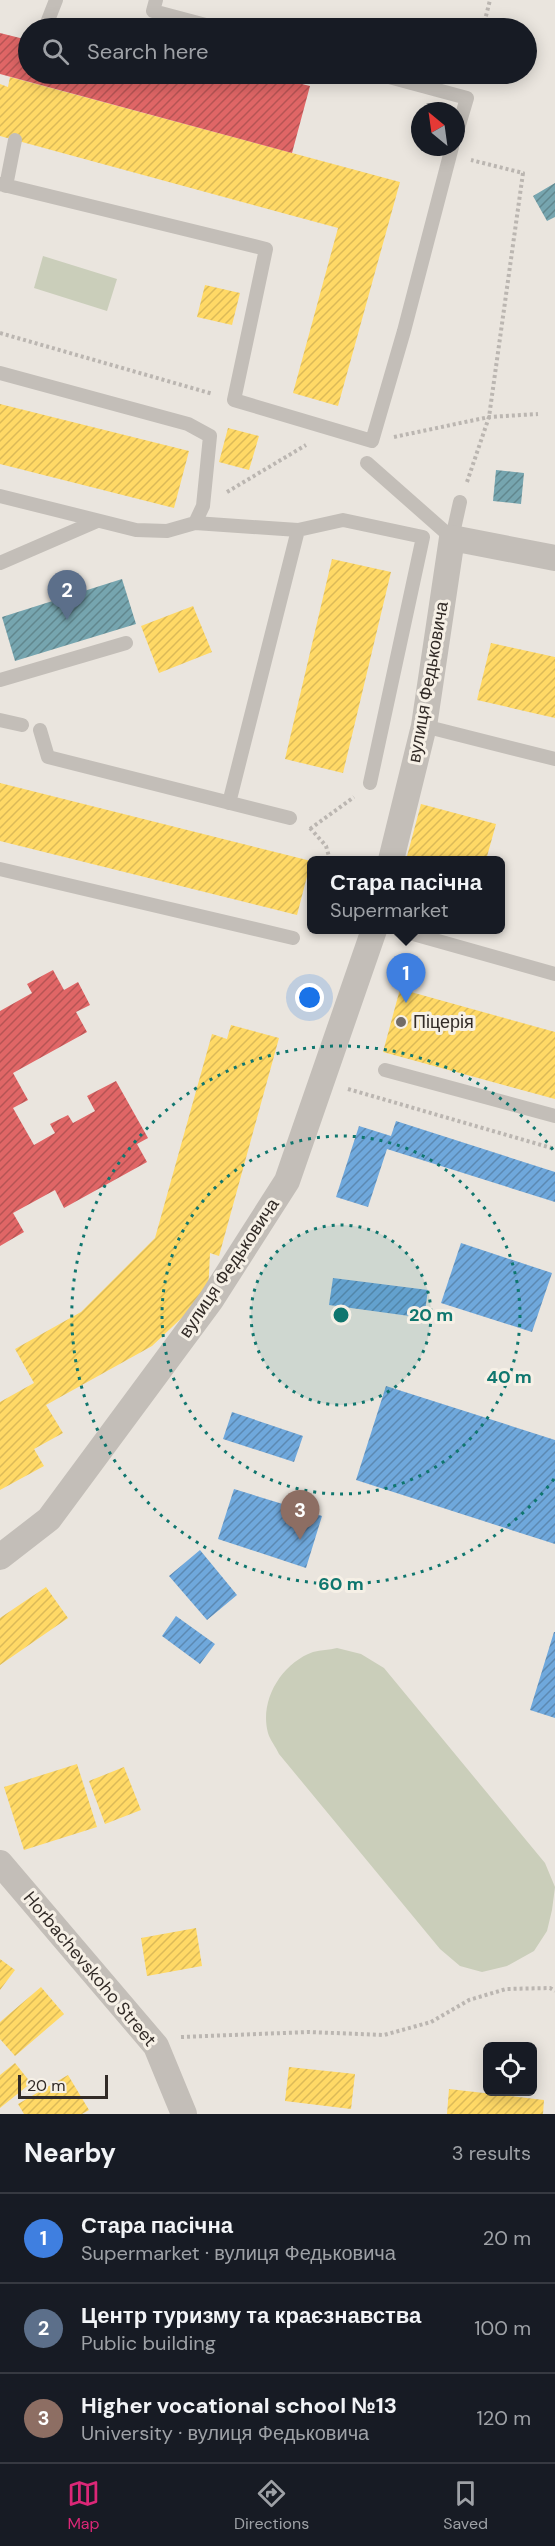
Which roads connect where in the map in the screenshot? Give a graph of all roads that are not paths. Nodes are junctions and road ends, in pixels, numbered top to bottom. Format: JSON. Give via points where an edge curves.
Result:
{"nodes":[{"id":1,"x":56,"y":0,"type":"edge"},
{"id":2,"x":156,"y":0,"type":"edge"},
{"id":3,"x":49,"y":18,"type":"edge"},
{"id":4,"x":179,"y":18,"type":"edge"},
{"id":5,"x":415,"y":84,"type":"edge"},
{"id":6,"x":465,"y":105,"type":"edge"},
{"id":7,"x":15,"y":140,"type":"dead end"},
{"id":8,"x":450,"y":156,"type":"edge"},
{"id":9,"x":3,"y":185,"type":"edge"},
{"id":10,"x":0,"y":373,"type":"edge"},
{"id":11,"x":367,"y":463,"type":"dead end"},
{"id":12,"x":0,"y":496,"type":"edge"},
{"id":13,"x":460,"y":502,"type":"road end"},
{"id":14,"x":98,"y":521,"type":"junction"},
{"id":15,"x":195,"y":523,"type":"junction"},
{"id":16,"x":298,"y":530,"type":"junction"},
{"id":17,"x":452,"y":538,"type":"junction"},
{"id":18,"x":555,"y":558,"type":"edge"},
{"id":19,"x":0,"y":563,"type":"edge"},
{"id":20,"x":126,"y":643,"type":"dead end"},
{"id":21,"x":0,"y":680,"type":"edge"},
{"id":22,"x":0,"y":720,"type":"edge"},
{"id":23,"x":22,"y":725,"type":"dead end"},
{"id":24,"x":424,"y":726,"type":"junction"},
{"id":25,"x":40,"y":730,"type":"dead end"},
{"id":26,"x":555,"y":759,"type":"edge"},
{"id":27,"x":370,"y":783,"type":"road end"},
{"id":28,"x":229,"y":802,"type":"junction"},
{"id":29,"x":290,"y":818,"type":"road end"},
{"id":30,"x":392,"y":856,"type":"edge"},
{"id":31,"x":0,"y":869,"type":"edge"},
{"id":32,"x":373,"y":934,"type":"edge"},
{"id":33,"x":413,"y":934,"type":"edge"},
{"id":34,"x":293,"y":938,"type":"dead end"},
{"id":35,"x":555,"y":974,"type":"edge"},
{"id":36,"x":386,"y":1070,"type":"dead end"},
{"id":37,"x":555,"y":1116,"type":"edge"},
{"id":38,"x":0,"y":1557,"type":"edge"},
{"id":39,"x":0,"y":1863,"type":"edge"},
{"id":40,"x":183,"y":2114,"type":"edge"}],
"edges":[{"from":1,"to":3,"type":"lane"},
{"from":2,"to":4,"type":"lane","via":[[153,11]]},
{"from":5,"to":6,"type":"lane","via":[[467,98]]},
{"from":7,"to":9,"type":"lane"},
{"from":8,"to":9,"type":"lane","via":[[372,441],[234,400],[267,249]]},
{"from":10,"to":15,"type":"lane","via":[[188,424],[210,436],[203,506]]},
{"from":11,"to":17,"type":"lane"},
{"from":12,"to":14,"type":"lane"},
{"from":13,"to":17,"type":"lane"},
{"from":14,"to":15,"type":"lane","via":[[136,530],[167,531]]},
{"from":14,"to":19,"type":"lane"},
{"from":15,"to":16,"type":"lane"},
{"from":16,"to":27,"type":"lane","via":[[344,520],[423,537]]},
{"from":16,"to":28,"type":"lane"},
{"from":17,"to":18,"type":"street"},
{"from":17,"to":24,"type":"street","name":"вулиця Федьковича"},
{"from":20,"to":21,"type":"lane"},
{"from":22,"to":23,"type":"lane"},
{"from":24,"to":26,"type":"lane"},
{"from":24,"to":30,"type":"street","name":"вулиця Федьковича"},
{"from":25,"to":28,"type":"lane","via":[[48,758]]},
{"from":28,"to":29,"type":"lane"},
{"from":31,"to":34,"type":"lane"},
{"from":32,"to":38,"type":"street","name":"вулиця Федьковича","via":[[286,1181],[211,1300],[49,1519]]},
{"from":33,"to":35,"type":"lane"},
{"from":36,"to":37,"type":"lane"},
{"from":39,"to":40,"type":"street","name":"Horbachevskoho Street","via":[[156,2046]]}]}
